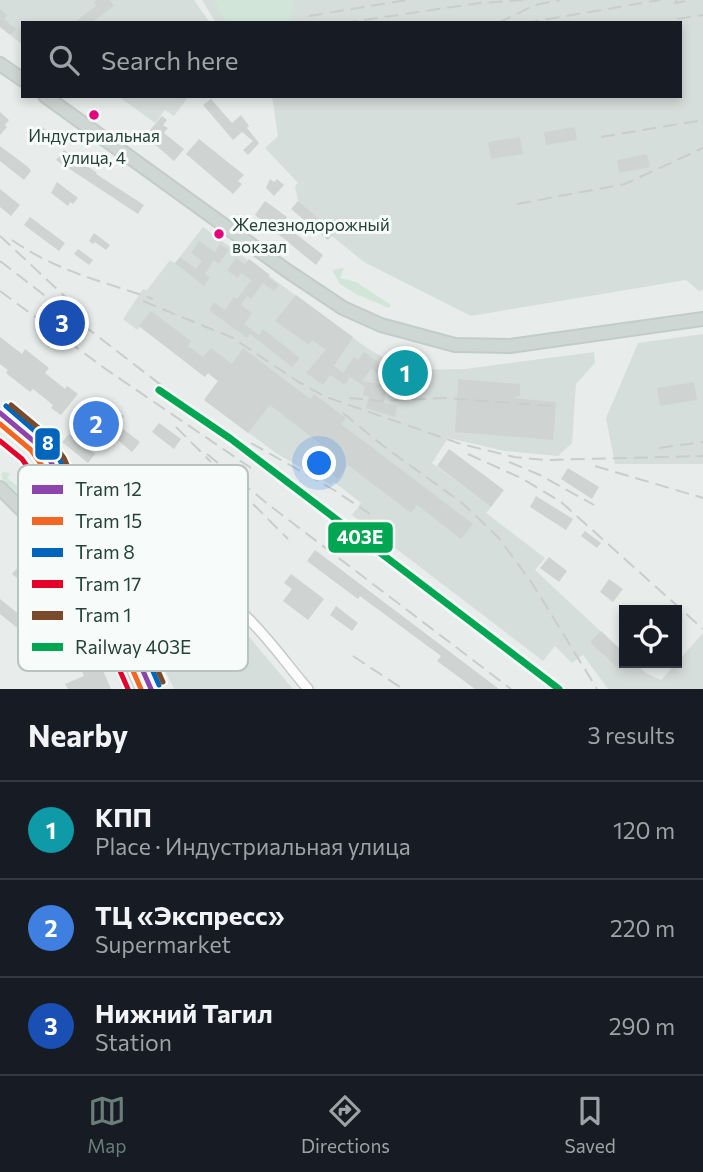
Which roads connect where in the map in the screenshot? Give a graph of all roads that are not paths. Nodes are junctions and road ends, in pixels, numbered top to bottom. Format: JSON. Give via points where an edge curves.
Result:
{"nodes":[{"id":1,"x":0,"y":64,"type":"edge"},
{"id":2,"x":21,"y":79,"type":"edge"},
{"id":3,"x":48,"y":98,"type":"edge"},
{"id":4,"x":703,"y":319,"type":"edge"},
{"id":5,"x":0,"y":488,"type":"edge"},
{"id":6,"x":18,"y":506,"type":"edge"},
{"id":7,"x":248,"y":617,"type":"edge"},
{"id":8,"x":123,"y":671,"type":"edge"},
{"id":9,"x":131,"y":689,"type":"edge"},
{"id":10,"x":308,"y":689,"type":"edge"}],
"edges":[{"from":1,"to":2,"type":"main road"},
{"from":3,"to":4,"type":"main road","via":[[286,270],[344,308],[381,325],[455,345],[510,346]]},
{"from":5,"to":6,"type":"main road"},
{"from":7,"to":10,"type":"street"},
{"from":8,"to":9,"type":"main road"}]}
